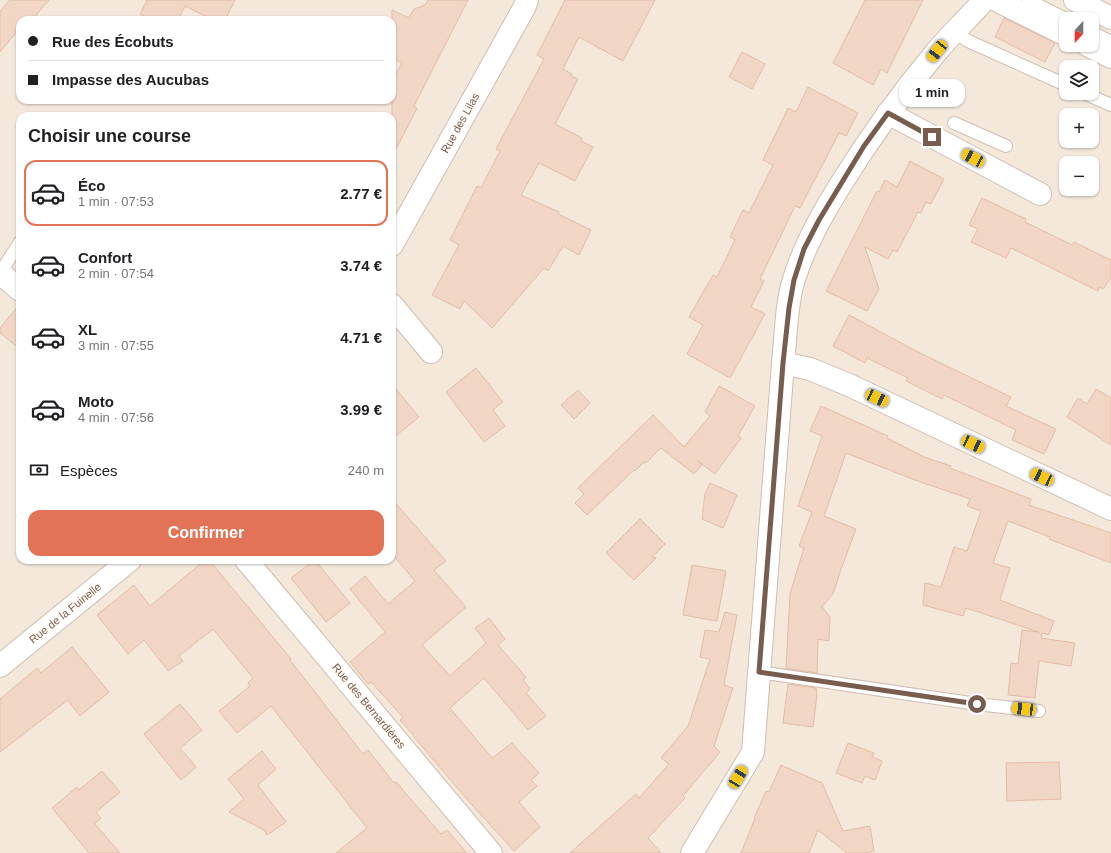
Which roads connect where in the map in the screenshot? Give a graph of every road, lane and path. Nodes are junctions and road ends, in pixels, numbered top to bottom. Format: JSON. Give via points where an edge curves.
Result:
{"nodes":[{"id":1,"x":527,"y":0,"type":"edge"},
{"id":2,"x":984,"y":0,"type":"edge"},
{"id":3,"x":996,"y":0,"type":"edge"},
{"id":4,"x":1028,"y":0,"type":"edge"},
{"id":5,"x":1075,"y":0,"type":"edge"},
{"id":6,"x":1059,"y":16,"type":"edge"},
{"id":7,"x":1111,"y":18,"type":"edge"},
{"id":8,"x":954,"y":31,"type":"junction"},
{"id":9,"x":1059,"y":32,"type":"edge"},
{"id":10,"x":1099,"y":36,"type":"edge"},
{"id":11,"x":1111,"y":42,"type":"edge"},
{"id":12,"x":1099,"y":51,"type":"edge"},
{"id":13,"x":1111,"y":57,"type":"edge"},
{"id":14,"x":1059,"y":82,"type":"edge"},
{"id":15,"x":1099,"y":100,"type":"edge"},
{"id":16,"x":1111,"y":106,"type":"edge"},
{"id":17,"x":888,"y":113,"type":"junction"},
{"id":18,"x":954,"y":123,"type":"dead end"},
{"id":19,"x":1006,"y":146,"type":"dead end"},
{"id":20,"x":1040,"y":194,"type":"dead end"},
{"id":21,"x":396,"y":238,"type":"edge"},
{"id":22,"x":16,"y":248,"type":"edge"},
{"id":23,"x":0,"y":273,"type":"edge"},
{"id":24,"x":16,"y":287,"type":"edge"},
{"id":25,"x":396,"y":310,"type":"edge"},
{"id":26,"x":431,"y":352,"type":"dead end"},
{"id":27,"x":783,"y":363,"type":"junction"},
{"id":28,"x":1111,"y":509,"type":"edge"},
{"id":29,"x":125,"y":564,"type":"edge"},
{"id":30,"x":249,"y":564,"type":"edge"},
{"id":31,"x":0,"y":666,"type":"edge"},
{"id":32,"x":759,"y":672,"type":"junction"},
{"id":33,"x":1039,"y":711,"type":"dead end"},
{"id":34,"x":491,"y":853,"type":"edge"},
{"id":35,"x":692,"y":853,"type":"edge"}],
"edges":[{"from":1,"to":21,"type":"street","name":"Rue des Lilas"},
{"from":2,"to":8,"type":"street"},
{"from":3,"to":9,"type":"street"},
{"from":4,"to":6,"type":"lane"},
{"from":5,"to":7,"type":"street"},
{"from":8,"to":14,"type":"lane","via":[[968,41]]},
{"from":8,"to":17,"type":"street"},
{"from":10,"to":11,"type":"lane"},
{"from":12,"to":13,"type":"street"},
{"from":15,"to":16,"type":"lane"},
{"from":17,"to":20,"type":"street"},
{"from":17,"to":27,"type":"street","via":[[864,146],[804,249],[794,280]]},
{"from":18,"to":19,"type":"lane"},
{"from":22,"to":23,"type":"lane"},
{"from":23,"to":24,"type":"street"},
{"from":25,"to":26,"type":"street"},
{"from":27,"to":28,"type":"street","via":[[810,369],[849,385]]},
{"from":27,"to":32,"type":"street"},
{"from":29,"to":31,"type":"street","name":"Rue de la Fuinelle"},
{"from":30,"to":34,"type":"street","name":"Rue des Bernardières"},
{"from":32,"to":33,"type":"lane"},
{"from":32,"to":35,"type":"street","via":[[753,752]]}]}
